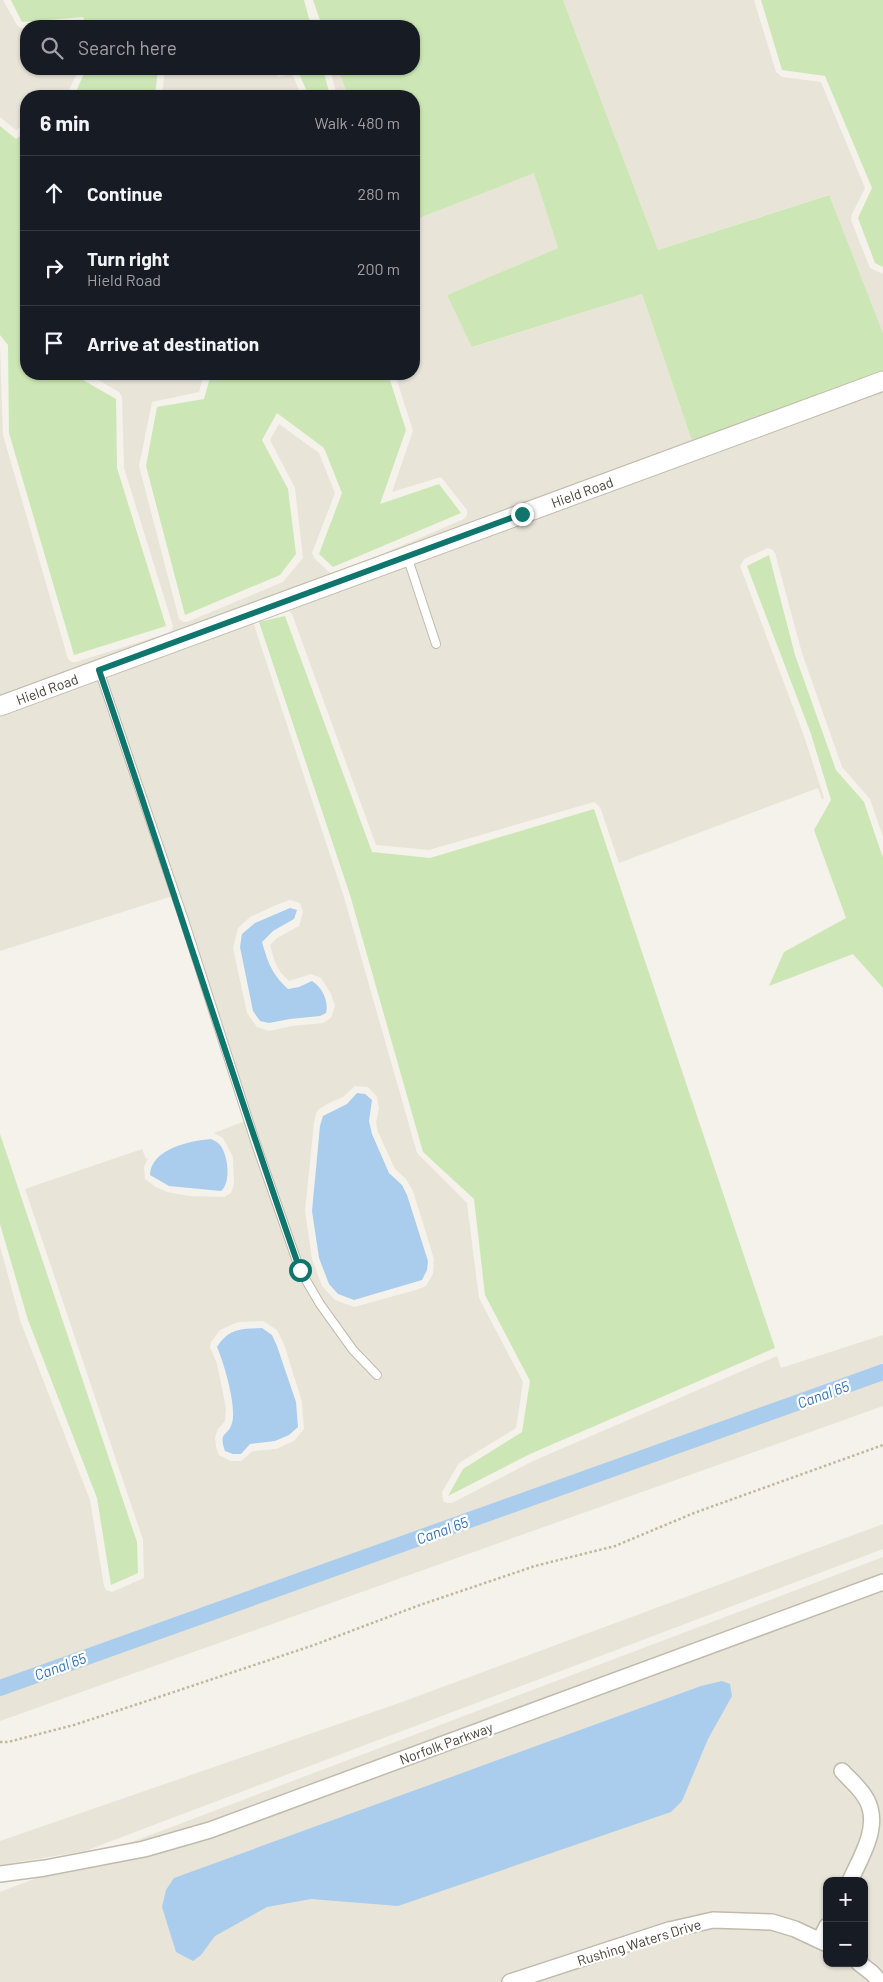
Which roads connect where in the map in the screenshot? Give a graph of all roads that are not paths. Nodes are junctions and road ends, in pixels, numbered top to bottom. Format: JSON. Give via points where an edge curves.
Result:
{"nodes":[{"id":1,"x":883,"y":380,"type":"edge"},
{"id":2,"x":407,"y":556,"type":"junction"},
{"id":3,"x":436,"y":644,"type":"dead end"},
{"id":4,"x":99,"y":670,"type":"junction"},
{"id":5,"x":0,"y":706,"type":"edge"},
{"id":6,"x":377,"y":1375,"type":"dead end"},
{"id":7,"x":883,"y":1582,"type":"edge"},
{"id":8,"x":842,"y":1771,"type":"dead end"},
{"id":9,"x":0,"y":1874,"type":"edge"},
{"id":10,"x":852,"y":1877,"type":"edge"},
{"id":11,"x":823,"y":1942,"type":"edge"},
{"id":12,"x":864,"y":1967,"type":"edge"},
{"id":13,"x":510,"y":1982,"type":"edge"},
{"id":14,"x":880,"y":1982,"type":"edge"}],
"edges":[{"from":1,"to":2,"type":"street","name":"Hield Road"},
{"from":2,"to":3,"type":"lane"},
{"from":2,"to":4,"type":"street","name":"Hield Road"},
{"from":4,"to":5,"type":"street","name":"Hield Road"},
{"from":4,"to":6,"type":"lane","via":[[300,1270],[353,1350]]},
{"from":7,"to":9,"type":"street","name":"Norfolk Parkway","via":[[210,1830],[144,1850]]},
{"from":8,"to":10,"type":"street","via":[[863,1794],[870,1808],[872,1828]]},
{"from":11,"to":13,"type":"street","name":"Rushing Waters Drive","via":[[795,1928],[772,1922],[713,1920],[668,1930]]},
{"from":12,"to":14,"type":"street"}]}
